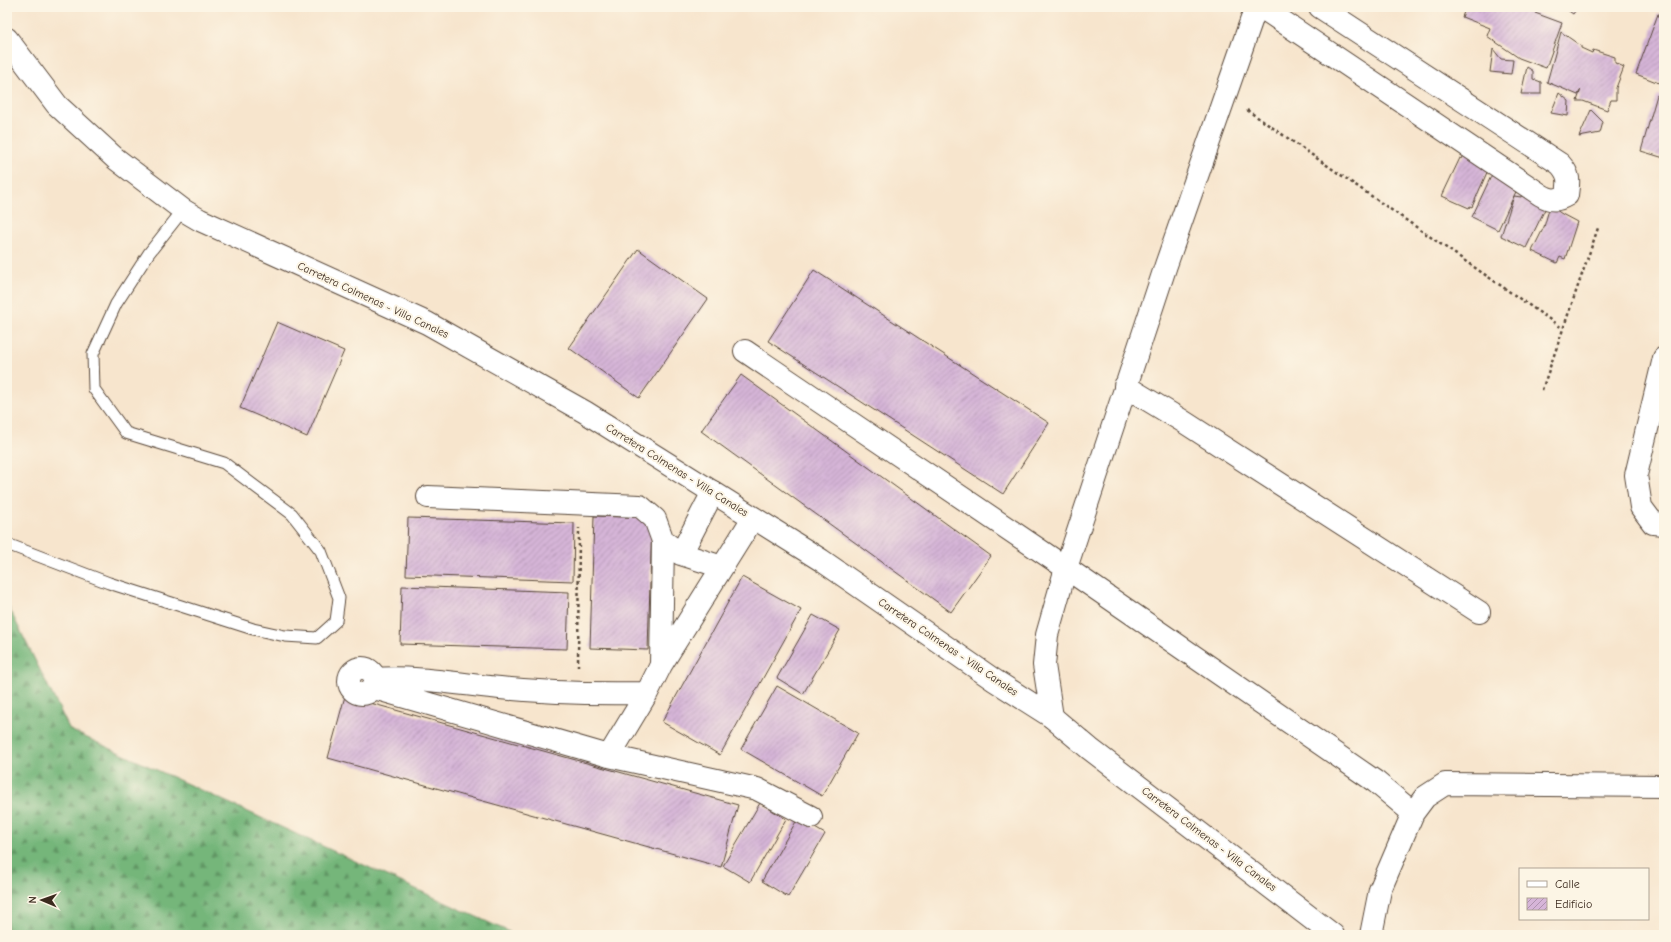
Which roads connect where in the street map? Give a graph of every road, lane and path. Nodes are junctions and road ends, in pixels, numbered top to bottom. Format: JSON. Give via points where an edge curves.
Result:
{"nodes":[{"id":1,"x":1256,"y":7,"type":"edge"},
{"id":2,"x":1261,"y":7,"type":"edge"},
{"id":3,"x":1320,"y":7,"type":"edge"},
{"id":4,"x":7,"y":40,"type":"edge"},
{"id":5,"x":1225,"y":94,"type":"junction"},
{"id":6,"x":183,"y":210,"type":"junction"},
{"id":7,"x":1598,"y":228,"type":"dead end"},
{"id":8,"x":1562,"y":328,"type":"junction"},
{"id":9,"x":745,"y":351,"type":"dead end"},
{"id":10,"x":1664,"y":358,"type":"edge"},
{"id":11,"x":1125,"y":386,"type":"junction"},
{"id":12,"x":1542,"y":390,"type":"dead end"},
{"id":13,"x":713,"y":492,"type":"junction"},
{"id":14,"x":428,"y":496,"type":"dead end"},
{"id":15,"x":580,"y":503,"type":"junction"},
{"id":16,"x":753,"y":518,"type":"junction"},
{"id":17,"x":1664,"y":524,"type":"edge"},
{"id":18,"x":663,"y":540,"type":"junction"},
{"id":19,"x":7,"y":544,"type":"edge"},
{"id":20,"x":681,"y":554,"type":"junction"},
{"id":21,"x":722,"y":567,"type":"junction"},
{"id":22,"x":1066,"y":568,"type":"junction"},
{"id":23,"x":1479,"y":612,"type":"dead end"},
{"id":24,"x":661,"y":665,"type":"junction"},
{"id":25,"x":647,"y":693,"type":"junction"},
{"id":26,"x":578,"y":694,"type":"junction"},
{"id":27,"x":1052,"y":717,"type":"junction"},
{"id":28,"x":609,"y":756,"type":"junction"},
{"id":29,"x":1664,"y":786,"type":"edge"},
{"id":30,"x":1413,"y":813,"type":"junction"},
{"id":31,"x":811,"y":816,"type":"dead end"},
{"id":32,"x":1333,"y":935,"type":"edge"},
{"id":33,"x":1371,"y":935,"type":"edge"}],
"edges":[{"from":1,"to":5,"type":"street"},
{"from":2,"to":3,"type":"street","via":[[1541,195],[1559,200],[1567,195],[1568,173],[1560,164]]},
{"from":4,"to":6,"type":"street","name":"Carretera Colmenas - Villa Canales","via":[[56,105],[116,159]]},
{"from":5,"to":8,"type":"path"},
{"from":5,"to":11,"type":"street"},
{"from":6,"to":13,"type":"street","name":"Carretera Colmenas - Villa Canales","via":[[427,324],[584,412]]},
{"from":6,"to":19,"type":"lane","via":[[149,253],[116,304],[93,354],[94,389],[126,432],[224,463],[292,514],[321,551],[339,598],[336,621],[317,638],[253,630],[109,583]]},
{"from":7,"to":8,"type":"path"},
{"from":8,"to":12,"type":"path"},
{"from":9,"to":22,"type":"street"},
{"from":10,"to":17,"type":"street","via":[[1636,475],[1641,507],[1653,522]]},
{"from":11,"to":22,"type":"street"},
{"from":11,"to":23,"type":"street"},
{"from":13,"to":16,"type":"street","name":"Carretera Colmenas - Villa Canales"},
{"from":13,"to":20,"type":"street"},
{"from":14,"to":15,"type":"street"},
{"from":15,"to":18,"type":"street","via":[[640,506],[655,519]]},
{"from":15,"to":26,"type":"path"},
{"from":16,"to":21,"type":"street"},
{"from":16,"to":27,"type":"street","name":"Carretera Colmenas - Villa Canales","via":[[821,560],[994,680]]},
{"from":18,"to":20,"type":"street"},
{"from":18,"to":24,"type":"street"},
{"from":20,"to":21,"type":"street"},
{"from":21,"to":24,"type":"street"},
{"from":22,"to":27,"type":"street","via":[[1047,636],[1044,665]]},
{"from":22,"to":30,"type":"street","via":[[1376,782]]},
{"from":24,"to":25,"type":"street"},
{"from":25,"to":26,"type":"street"},
{"from":25,"to":28,"type":"street"},
{"from":26,"to":28,"type":"street","via":[[400,677],[374,683]]},
{"from":27,"to":32,"type":"street","name":"Carretera Colmenas - Villa Canales"},
{"from":28,"to":31,"type":"street","via":[[757,789]]},
{"from":29,"to":30,"type":"street","via":[[1446,784],[1425,797]]},
{"from":30,"to":33,"type":"street","via":[[1380,890]]}]}
